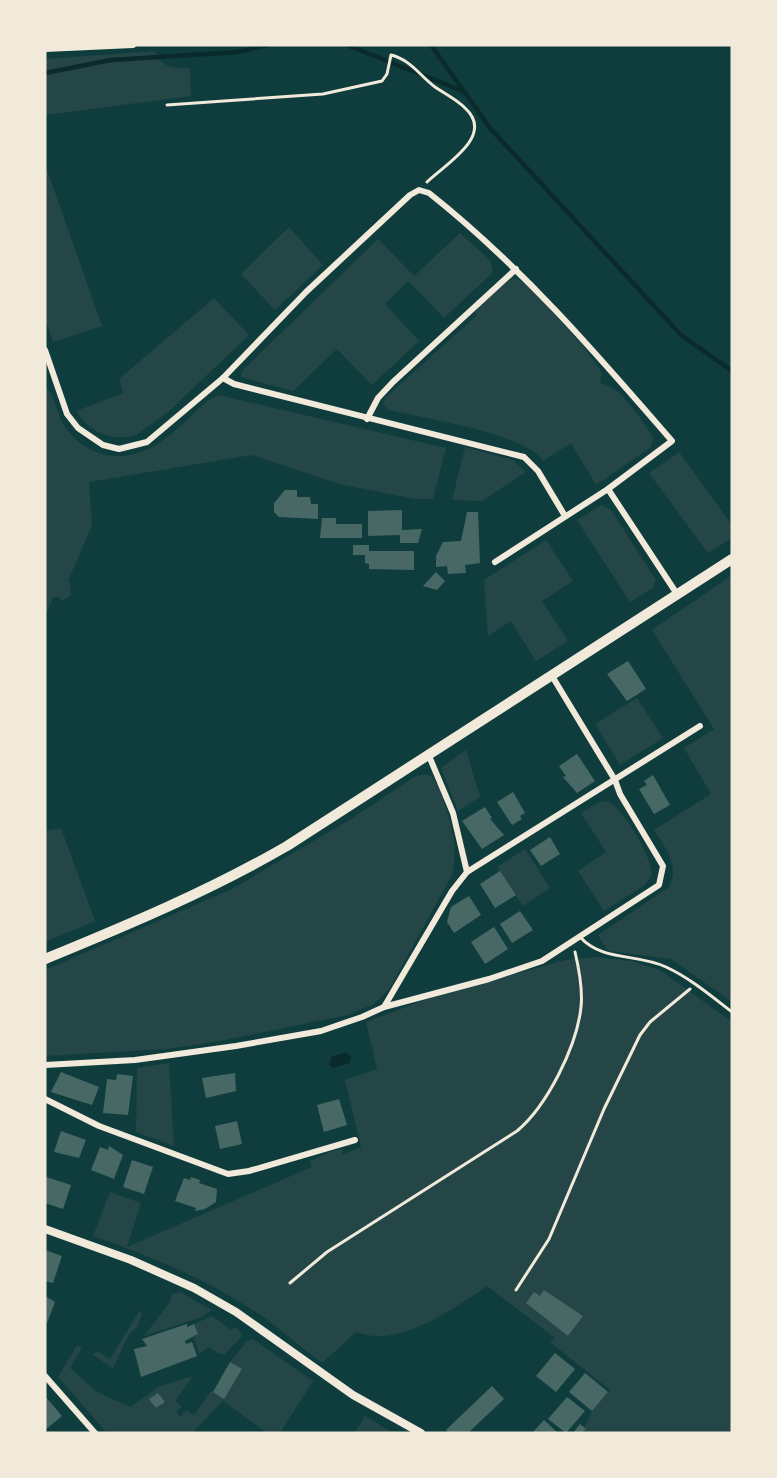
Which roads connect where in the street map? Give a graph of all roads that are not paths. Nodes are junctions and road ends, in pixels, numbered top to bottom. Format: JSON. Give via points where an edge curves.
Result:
{"nodes":[{"id":1,"x":133,"y":45,"type":"edge"},
{"id":2,"x":45,"y":50,"type":"edge"},
{"id":3,"x":516,"y":269,"type":"junction"},
{"id":4,"x":45,"y":350,"type":"edge"},
{"id":5,"x":52,"y":372,"type":"junction"},
{"id":6,"x":45,"y":374,"type":"edge"},
{"id":7,"x":223,"y":378,"type":"junction"},
{"id":8,"x":367,"y":419,"type":"junction"},
{"id":9,"x":608,"y":489,"type":"junction"},
{"id":10,"x":565,"y":516,"type":"junction"},
{"id":11,"x":732,"y":559,"type":"edge"},
{"id":12,"x":495,"y":562,"type":"dead end"},
{"id":13,"x":677,"y":594,"type":"junction"},
{"id":14,"x":552,"y":676,"type":"junction"},
{"id":15,"x":700,"y":726,"type":"dead end"},
{"id":16,"x":429,"y":756,"type":"junction"},
{"id":17,"x":615,"y":780,"type":"junction"},
{"id":18,"x":467,"y":872,"type":"junction"},
{"id":19,"x":580,"y":937,"type":"junction"},
{"id":20,"x":45,"y":959,"type":"edge"},
{"id":21,"x":384,"y":1007,"type":"junction"},
{"id":22,"x":732,"y":1012,"type":"edge"},
{"id":23,"x":45,"y":1065,"type":"edge"},
{"id":24,"x":45,"y":1099,"type":"edge"},
{"id":25,"x":355,"y":1140,"type":"dead end"},
{"id":26,"x":45,"y":1229,"type":"edge"},
{"id":27,"x":45,"y":1377,"type":"edge"},
{"id":28,"x":95,"y":1433,"type":"edge"},
{"id":29,"x":421,"y":1433,"type":"edge"}],
"edges":[{"from":1,"to":2,"type":"street"},
{"from":3,"to":7,"type":"street","via":[[436,199],[419,190],[306,292]]},
{"from":3,"to":8,"type":"street","via":[[393,382],[378,398]]},
{"from":3,"to":9,"type":"street","via":[[672,441]]},
{"from":4,"to":5,"type":"street"},
{"from":5,"to":6,"type":"street"},
{"from":5,"to":7,"type":"street","via":[[67,414],[78,428],[103,445],[119,449],[147,442]]},
{"from":7,"to":8,"type":"street"},
{"from":8,"to":10,"type":"street","via":[[524,457],[538,471]]},
{"from":9,"to":10,"type":"street"},
{"from":9,"to":13,"type":"street"},
{"from":10,"to":12,"type":"street"},
{"from":11,"to":13,"type":"main road"},
{"from":13,"to":14,"type":"main road"},
{"from":14,"to":16,"type":"main road"},
{"from":14,"to":17,"type":"street"},
{"from":15,"to":17,"type":"street"},
{"from":16,"to":18,"type":"street","via":[[453,813]]},
{"from":16,"to":20,"type":"main road","via":[[229,880]]},
{"from":17,"to":18,"type":"street"},
{"from":17,"to":19,"type":"street","via":[[659,857],[663,876],[651,892]]},
{"from":18,"to":21,"type":"street"},
{"from":19,"to":21,"type":"street","via":[[542,961]]},
{"from":19,"to":22,"type":"lane","via":[[599,953],[650,961],[678,973]]},
{"from":21,"to":23,"type":"street","via":[[331,1028],[283,1039],[135,1060]]},
{"from":24,"to":25,"type":"street","via":[[99,1126],[228,1174]]},
{"from":26,"to":29,"type":"street","via":[[140,1264],[209,1296],[353,1395]]},
{"from":27,"to":28,"type":"street"}]}
